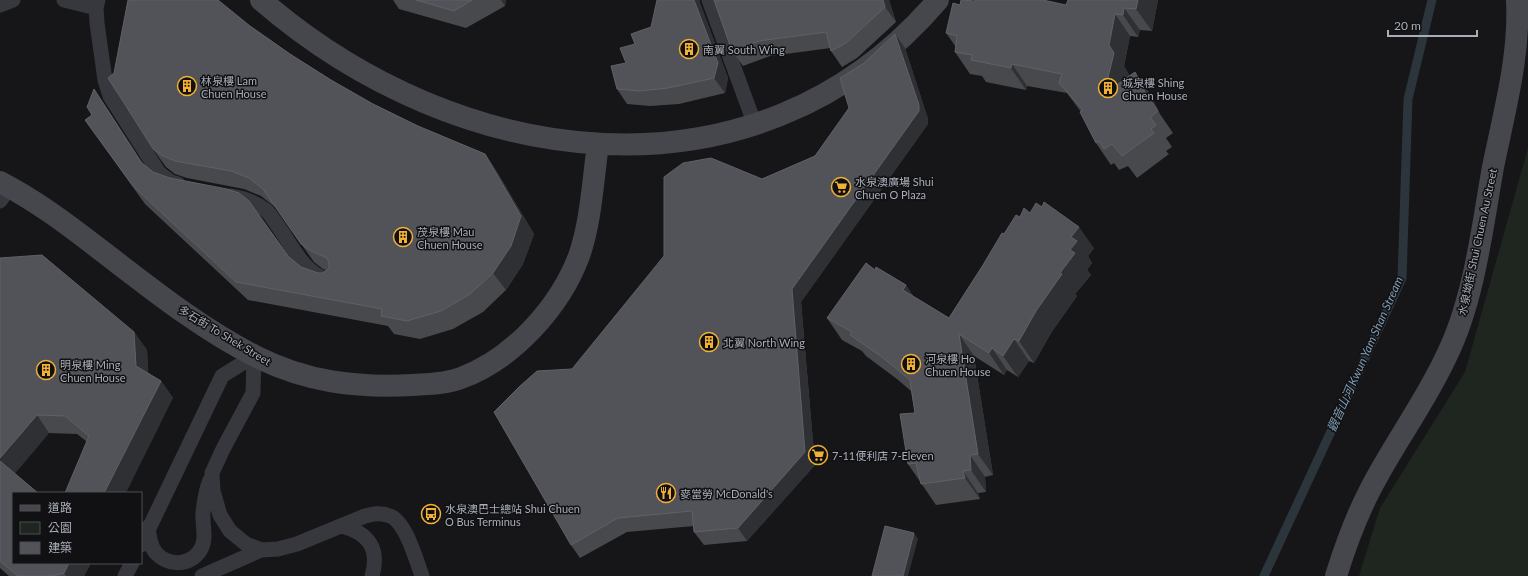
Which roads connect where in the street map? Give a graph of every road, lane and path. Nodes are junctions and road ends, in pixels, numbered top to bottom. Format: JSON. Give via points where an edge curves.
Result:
{"nodes":[{"id":1,"x":13,"y":0,"type":"edge"},
{"id":2,"x":64,"y":0,"type":"edge"},
{"id":3,"x":261,"y":0,"type":"edge"},
{"id":4,"x":709,"y":0,"type":"edge"},
{"id":5,"x":938,"y":0,"type":"edge"},
{"id":6,"x":1517,"y":0,"type":"edge"},
{"id":7,"x":97,"y":4,"type":"edge"},
{"id":8,"x":0,"y":5,"type":"edge"},
{"id":9,"x":755,"y":125,"type":"junction"},
{"id":10,"x":598,"y":144,"type":"junction"},
{"id":11,"x":192,"y":189,"type":"edge"},
{"id":12,"x":3,"y":190,"type":"edge"},
{"id":13,"x":213,"y":193,"type":"edge"},
{"id":14,"x":333,"y":282,"type":"edge"},
{"id":15,"x":254,"y":356,"type":"junction"},
{"id":16,"x":212,"y":473,"type":"junction"},
{"id":17,"x":342,"y":526,"type":"junction"},
{"id":18,"x":148,"y":527,"type":"junction"},
{"id":19,"x":142,"y":542,"type":"edge"},
{"id":20,"x":409,"y":542,"type":"junction"},
{"id":21,"x":261,"y":550,"type":"junction"},
{"id":22,"x":131,"y":564,"type":"edge"},
{"id":23,"x":125,"y":576,"type":"edge"},
{"id":24,"x":202,"y":576,"type":"edge"},
{"id":25,"x":372,"y":576,"type":"edge"},
{"id":26,"x":412,"y":576,"type":"edge"},
{"id":27,"x":422,"y":576,"type":"edge"},
{"id":28,"x":1336,"y":576,"type":"edge"}],
"edges":[{"from":1,"to":8,"type":"lane"},
{"from":2,"to":7,"type":"lane"},
{"from":3,"to":10,"type":"street","via":[[340,59],[404,94],[436,108],[530,136]]},
{"from":4,"to":9,"type":"lane"},
{"from":5,"to":9,"type":"street","via":[[907,33],[854,76],[810,102]]},
{"from":6,"to":28,"type":"street","name":"水泉坳街 Shui Chuen Au Street","via":[[1516,33],[1508,90],[1472,277],[1456,334],[1434,382],[1370,490]]},
{"from":7,"to":11,"type":"lane","via":[[105,80],[110,96],[159,173],[171,182]]},
{"from":9,"to":10,"type":"street","via":[[678,141]]},
{"from":10,"to":15,"type":"street","name":"多石街 To Shek Street","via":[[590,208],[579,255],[571,274],[535,327],[491,363],[459,379],[427,384],[359,386],[301,376]]},
{"from":12,"to":15,"type":"street","name":"多石街 To Shek Street","via":[[71,228],[158,294]]},
{"from":13,"to":14,"type":"lane","via":[[256,203],[268,212],[307,268],[319,277]]},
{"from":15,"to":16,"type":"lane","via":[[253,393]]},
{"from":15,"to":18,"type":"lane","via":[[222,376]]},
{"from":16,"to":18,"type":"lane","via":[[204,503],[204,540],[199,552],[190,560],[177,563],[165,560],[155,552]]},
{"from":16,"to":21,"type":"lane","via":[[213,491],[220,515],[230,531],[246,544]]},
{"from":17,"to":20,"type":"lane","via":[[376,513],[390,516],[401,525]]},
{"from":17,"to":21,"type":"lane","via":[[297,544]]},
{"from":17,"to":25,"type":"lane","via":[[355,530],[367,539],[374,552],[375,566]]},
{"from":18,"to":19,"type":"lane"},
{"from":20,"to":26,"type":"lane"},
{"from":20,"to":27,"type":"lane"},
{"from":21,"to":24,"type":"lane"},
{"from":22,"to":23,"type":"lane"}]}
